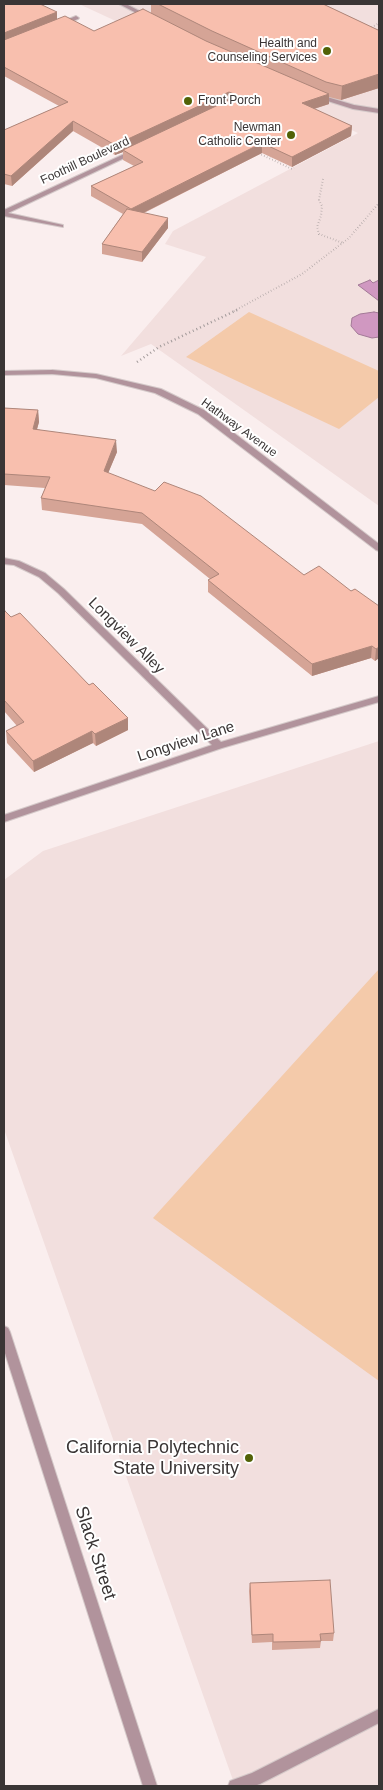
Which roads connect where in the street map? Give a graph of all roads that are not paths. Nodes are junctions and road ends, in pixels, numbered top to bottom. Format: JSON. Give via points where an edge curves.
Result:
{"nodes":[{"id":1,"x":122,"y":4,"type":"edge"},
{"id":2,"x":76,"y":18,"type":"dead end"},
{"id":3,"x":157,"y":21,"type":"edge"},
{"id":4,"x":49,"y":29,"type":"edge"},
{"id":5,"x":314,"y":95,"type":"edge"},
{"id":6,"x":379,"y":111,"type":"edge"},
{"id":7,"x":138,"y":149,"type":"edge"},
{"id":8,"x":4,"y":213,"type":"edge"},
{"id":9,"x":61,"y":226,"type":"dead end"},
{"id":10,"x":4,"y":373,"type":"edge"},
{"id":11,"x":379,"y":548,"type":"edge"},
{"id":12,"x":4,"y":561,"type":"edge"},
{"id":13,"x":379,"y":699,"type":"edge"},
{"id":14,"x":219,"y":746,"type":"junction"},
{"id":15,"x":4,"y":819,"type":"edge"},
{"id":16,"x":4,"y":1332,"type":"edge"},
{"id":17,"x":379,"y":1716,"type":"edge"},
{"id":18,"x":150,"y":1786,"type":"edge"},
{"id":19,"x":235,"y":1786,"type":"edge"}],
"edges":[{"from":1,"to":3,"type":"street"},
{"from":2,"to":4,"type":"street"},
{"from":5,"to":6,"type":"street"},
{"from":7,"to":8,"type":"street","name":"Foothill Boulevard"},
{"from":8,"to":9,"type":"street","name":"Foothill Boulevard"},
{"from":10,"to":11,"type":"street","name":"Hathway Avenue","via":[[52,372],[112,380],[158,391],[201,412]]},
{"from":12,"to":14,"type":"street","name":"Longview Alley","via":[[16,563],[42,576],[61,590]]},
{"from":13,"to":14,"type":"street","name":"Longview Lane"},
{"from":14,"to":15,"type":"street","name":"Longview Lane"},
{"from":16,"to":18,"type":"street","name":"Slack Street"},
{"from":17,"to":19,"type":"street"}]}
